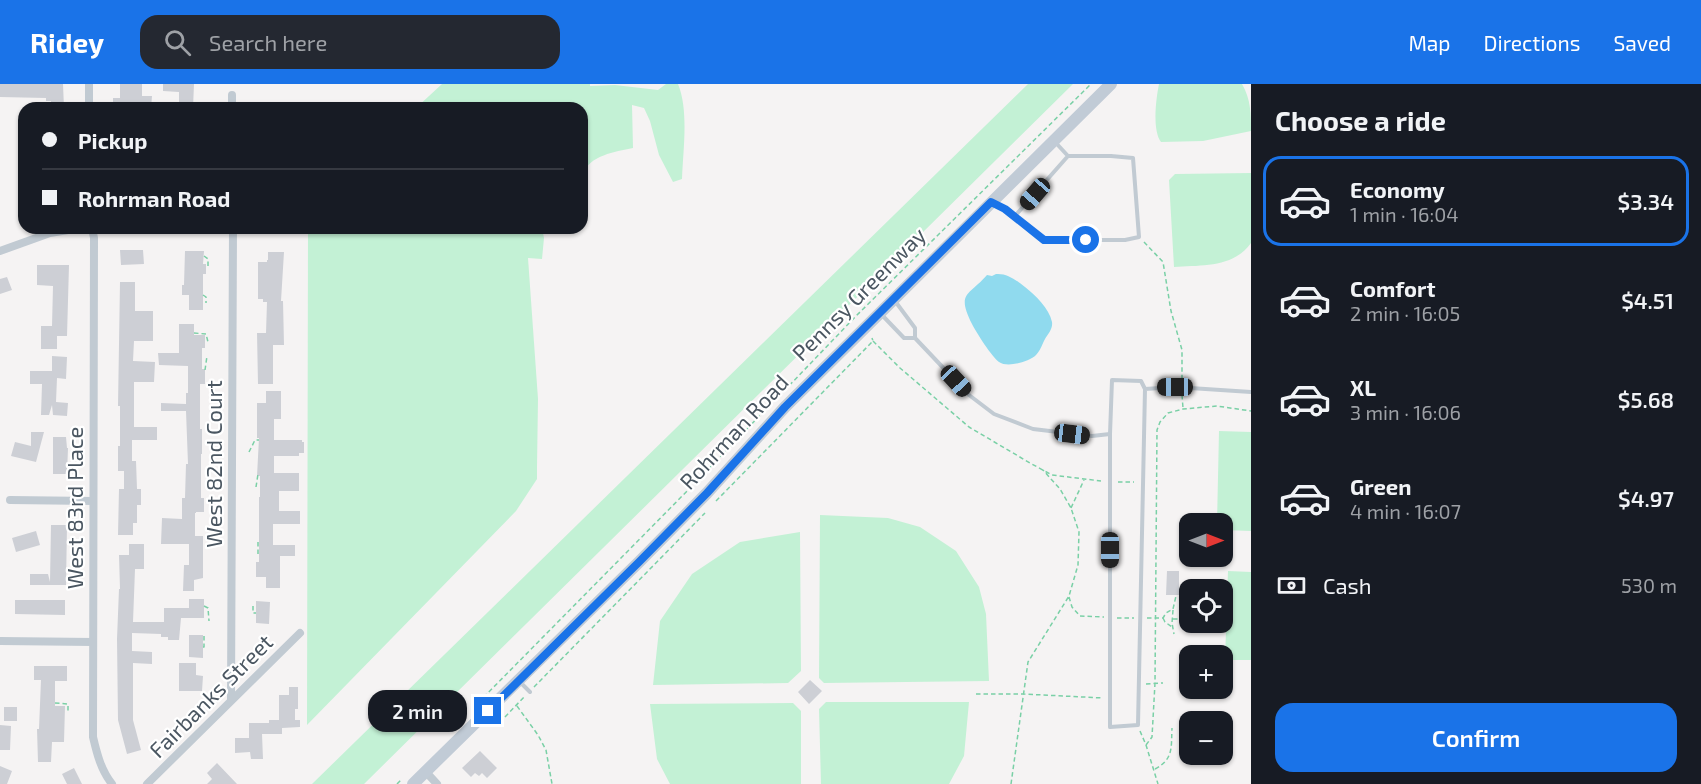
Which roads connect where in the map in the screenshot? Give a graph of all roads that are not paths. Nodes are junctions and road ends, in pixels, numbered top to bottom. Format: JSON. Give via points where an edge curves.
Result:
{"nodes":[{"id":1,"x":89,"y":84,"type":"edge"},
{"id":2,"x":1111,"y":84,"type":"edge"},
{"id":3,"x":232,"y":95,"type":"dead end"},
{"id":4,"x":89,"y":102,"type":"edge"},
{"id":5,"x":232,"y":102,"type":"edge"},
{"id":6,"x":1053,"y":141,"type":"junction"},
{"id":7,"x":1068,"y":156,"type":"junction"},
{"id":8,"x":991,"y":202,"type":"junction"},
{"id":9,"x":1015,"y":217,"type":"junction"},
{"id":10,"x":47,"y":234,"type":"edge"},
{"id":11,"x":94,"y":234,"type":"edge"},
{"id":12,"x":233,"y":234,"type":"edge"},
{"id":13,"x":0,"y":251,"type":"edge"},
{"id":14,"x":894,"y":299,"type":"junction"},
{"id":15,"x":879,"y":313,"type":"junction"},
{"id":16,"x":915,"y":338,"type":"junction"},
{"id":17,"x":1145,"y":388,"type":"junction"},
{"id":18,"x":1251,"y":392,"type":"edge"},
{"id":19,"x":1110,"y":435,"type":"junction"},
{"id":20,"x":10,"y":500,"type":"dead end"},
{"id":21,"x":93,"y":501,"type":"junction"},
{"id":22,"x":300,"y":633,"type":"dead end"},
{"id":23,"x":0,"y":641,"type":"edge"},
{"id":24,"x":93,"y":642,"type":"junction"},
{"id":25,"x":519,"y":681,"type":"junction"},
{"id":26,"x":530,"y":692,"type":"dead end"},
{"id":27,"x":231,"y":700,"type":"junction"},
{"id":28,"x":426,"y":772,"type":"junction"},
{"id":29,"x":409,"y":781,"type":"edge"},
{"id":30,"x":112,"y":784,"type":"edge"},
{"id":31,"x":147,"y":784,"type":"edge"},
{"id":32,"x":437,"y":784,"type":"edge"}],
"edges":[{"from":1,"to":4,"type":"street"},
{"from":2,"to":6,"type":"street","name":"Rohrman Road"},
{"from":3,"to":5,"type":"street"},
{"from":6,"to":7,"type":"lane"},
{"from":6,"to":8,"type":"street","name":"Rohrman Road"},
{"from":7,"to":9,"type":"lane"},
{"from":7,"to":9,"type":"lane","via":[[1133,158],[1139,237],[1044,240]]},
{"from":8,"to":9,"type":"lane"},
{"from":8,"to":14,"type":"street","name":"Rohrman Road"},
{"from":10,"to":13,"type":"street"},
{"from":11,"to":21,"type":"street","name":"West 83rd Place"},
{"from":12,"to":27,"type":"street","name":"West 82nd Court"},
{"from":14,"to":15,"type":"street","name":"Rohrman Road"},
{"from":14,"to":16,"type":"lane","via":[[915,328]]},
{"from":15,"to":16,"type":"lane","via":[[904,338]]},
{"from":15,"to":25,"type":"street","name":"Rohrman Road"},
{"from":16,"to":19,"type":"lane","via":[[969,395],[994,414],[1033,429]]},
{"from":17,"to":18,"type":"lane"},
{"from":17,"to":19,"type":"lane","via":[[1141,381],[1112,380]]},
{"from":17,"to":19,"type":"lane","via":[[1138,725],[1110,727]]},
{"from":20,"to":21,"type":"street"},
{"from":21,"to":24,"type":"street","name":"West 83rd Place"},
{"from":22,"to":27,"type":"street","name":"Fairbanks Street"},
{"from":23,"to":24,"type":"street"},
{"from":24,"to":30,"type":"street","name":"West 83rd Place","via":[[93,737],[98,758]]},
{"from":25,"to":26,"type":"lane"},
{"from":25,"to":28,"type":"street","name":"Rohrman Road"},
{"from":27,"to":31,"type":"street","name":"Fairbanks Street"},
{"from":28,"to":29,"type":"street","name":"Rohrman Road"},
{"from":28,"to":32,"type":"street"}]}
